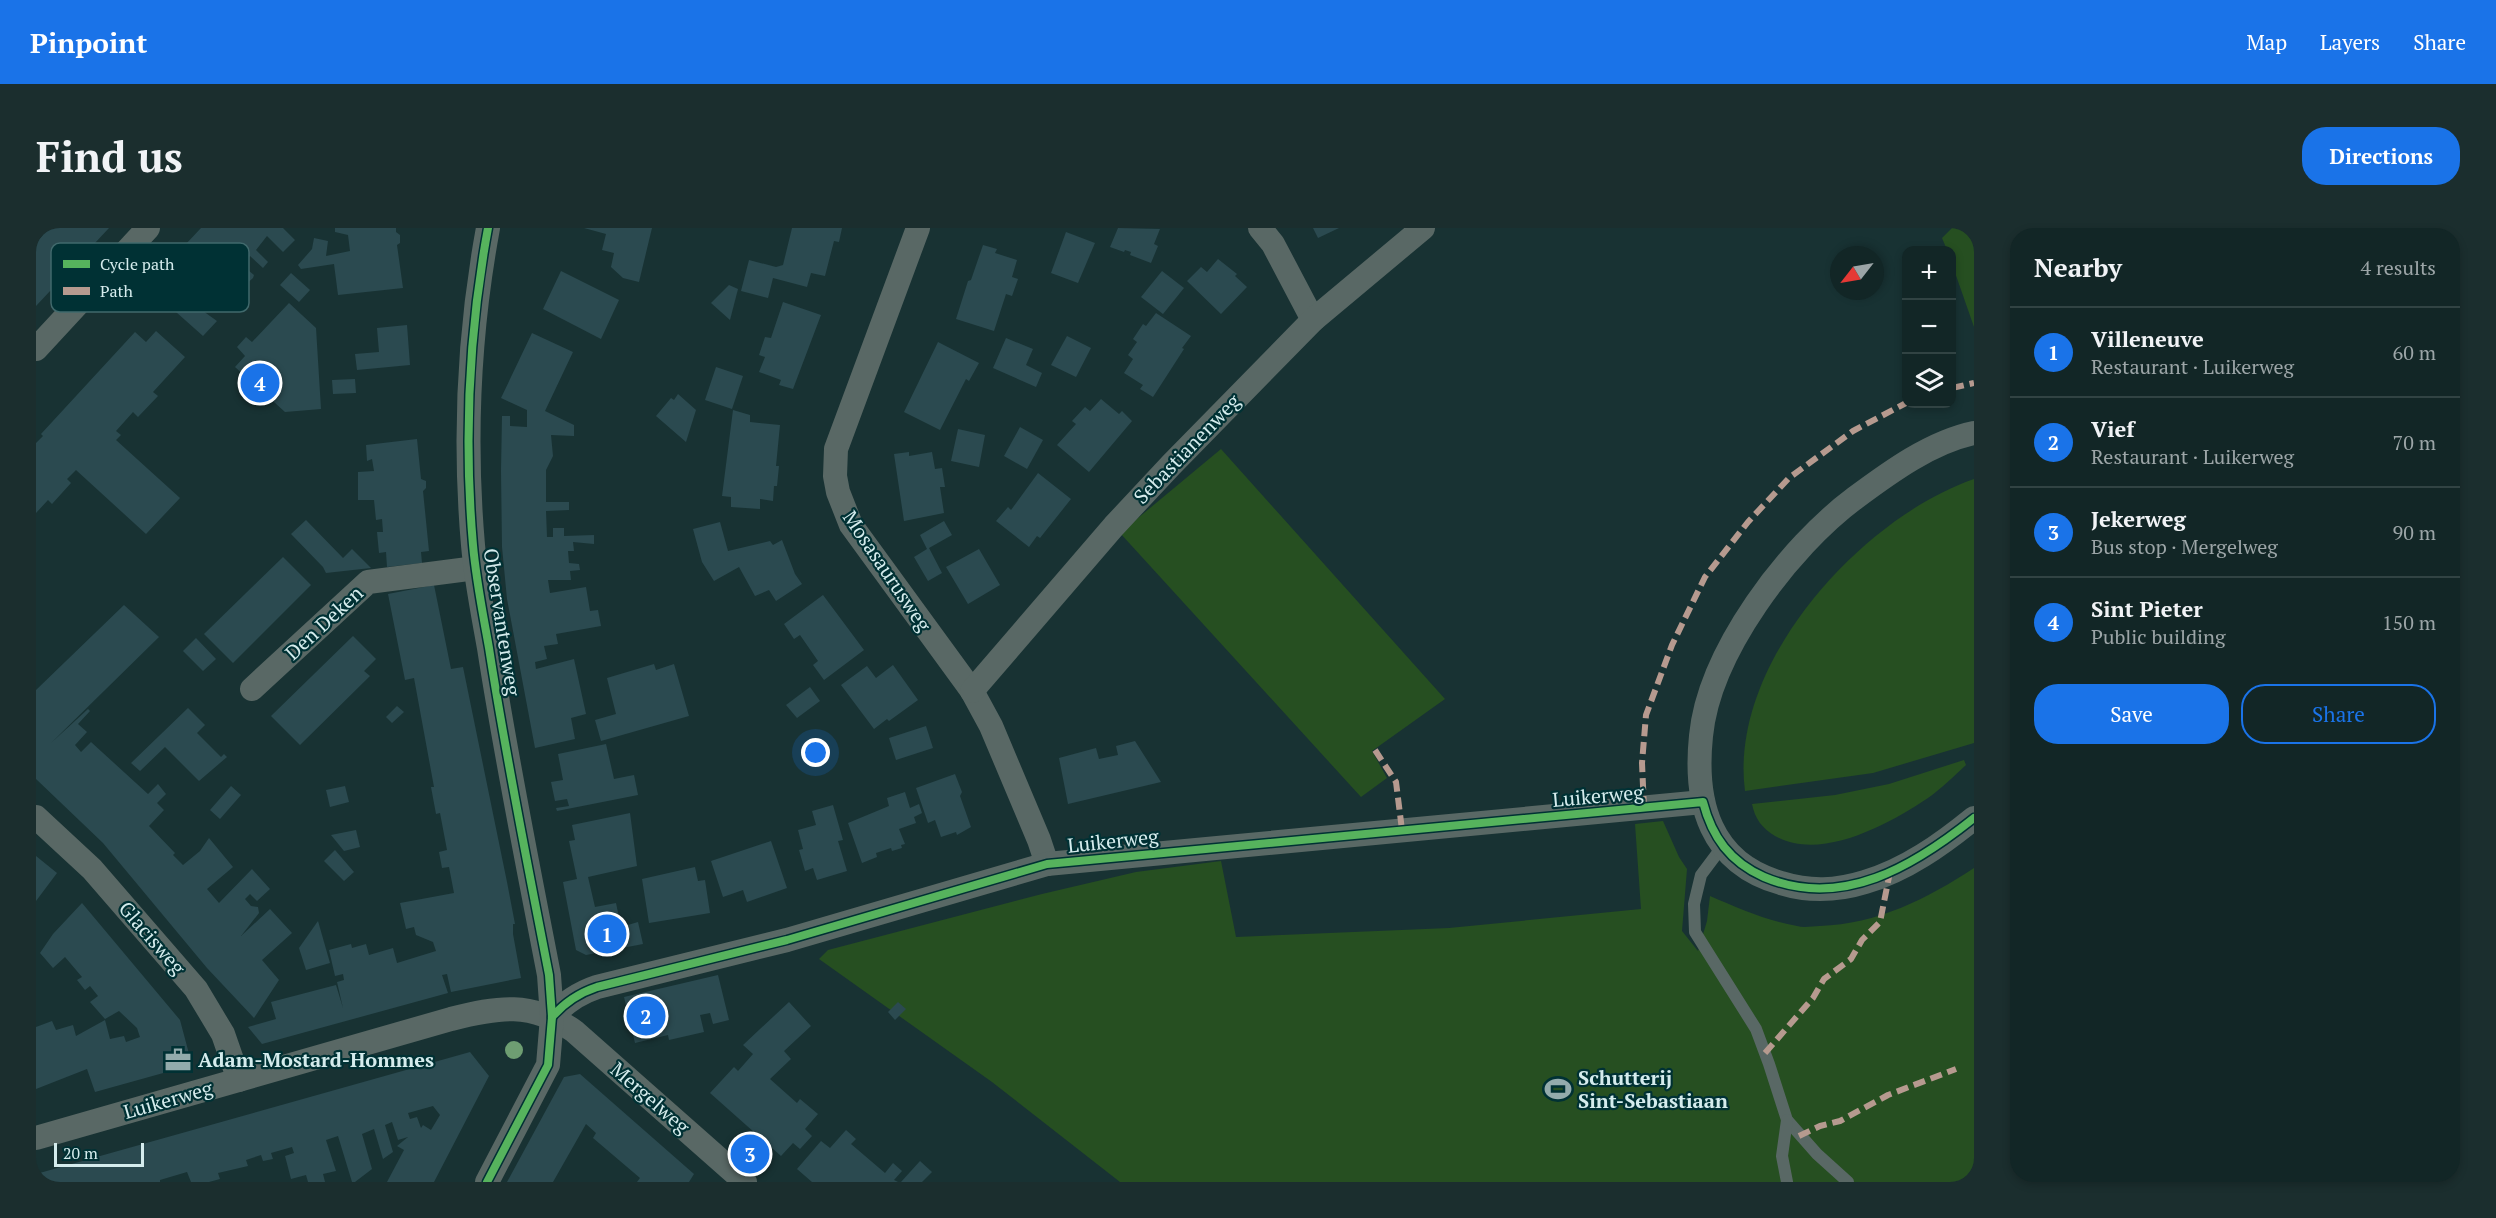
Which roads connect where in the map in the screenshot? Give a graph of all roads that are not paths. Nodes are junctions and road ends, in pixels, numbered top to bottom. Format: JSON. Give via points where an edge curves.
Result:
{"nodes":[{"id":1,"x":148,"y":228,"type":"edge"},
{"id":2,"x":488,"y":228,"type":"edge"},
{"id":3,"x":918,"y":228,"type":"edge"},
{"id":4,"x":1260,"y":228,"type":"edge"},
{"id":5,"x":1423,"y":228,"type":"edge"},
{"id":6,"x":134,"y":243,"type":"edge"},
{"id":7,"x":70,"y":312,"type":"edge"},
{"id":8,"x":1313,"y":320,"type":"junction"},
{"id":9,"x":36,"y":349,"type":"edge"},
{"id":10,"x":1974,"y":433,"type":"edge"},
{"id":11,"x":476,"y":568,"type":"junction"},
{"id":12,"x":252,"y":689,"type":"dead end"},
{"id":13,"x":972,"y":691,"type":"junction"},
{"id":14,"x":1702,"y":802,"type":"junction"},
{"id":15,"x":36,"y":817,"type":"edge"},
{"id":16,"x":1974,"y":818,"type":"edge"},
{"id":17,"x":1722,"y":847,"type":"junction"},
{"id":18,"x":1047,"y":864,"type":"junction"},
{"id":19,"x":552,"y":1017,"type":"junction"},
{"id":20,"x":239,"y":1080,"type":"junction"},
{"id":21,"x":1787,"y":1120,"type":"junction"},
{"id":22,"x":36,"y":1137,"type":"edge"},
{"id":23,"x":487,"y":1182,"type":"edge"},
{"id":24,"x":746,"y":1182,"type":"edge"},
{"id":25,"x":1787,"y":1182,"type":"edge"},
{"id":26,"x":1848,"y":1182,"type":"edge"}],
"edges":[{"from":1,"to":6,"type":"street"},
{"from":2,"to":11,"type":"street","name":"Observantenweg","via":[[471,385],[470,465]]},
{"from":3,"to":13,"type":"street","name":"Mosasaurusweg","via":[[836,449],[836,476],[850,525]]},
{"from":4,"to":8,"type":"street","via":[[1273,244]]},
{"from":5,"to":8,"type":"street","name":"Sebastianenweg"},
{"from":7,"to":9,"type":"street"},
{"from":8,"to":13,"type":"street","name":"Sebastianenweg","via":[[1114,525]]},
{"from":10,"to":14,"type":"street","via":[[1942,443],[1909,461],[1845,505],[1806,542],[1760,597],[1728,653],[1706,709],[1701,735]]},
{"from":11,"to":12,"type":"street","name":"Den Deken","via":[[368,582]]},
{"from":11,"to":19,"type":"street","name":"Observantenweg","via":[[549,975]]},
{"from":13,"to":18,"type":"street","name":"Mosasaurusweg","via":[[991,726]]},
{"from":14,"to":17,"type":"street"},
{"from":14,"to":18,"type":"street","name":"Luikerweg"},
{"from":15,"to":20,"type":"street","name":"Glacisweg","via":[[92,869],[196,989],[223,1034]]},
{"from":16,"to":17,"type":"street","via":[[1909,863],[1868,882],[1829,890],[1773,881],[1751,872]]},
{"from":17,"to":21,"type":"lane","via":[[1701,875],[1694,904],[1695,932],[1756,1029]]},
{"from":18,"to":19,"type":"street","name":"Luikerweg","via":[[787,940],[597,987],[581,992]]},
{"from":19,"to":20,"type":"street","name":"Luikerweg","via":[[527,1010],[489,1009]]},
{"from":19,"to":23,"type":"street","name":"Observantenweg","via":[[548,1065]]},
{"from":19,"to":24,"type":"street","name":"Mergelweg"},
{"from":20,"to":22,"type":"street","name":"Luikerweg"},
{"from":21,"to":25,"type":"lane","via":[[1782,1156]]},
{"from":21,"to":26,"type":"lane"}]}
